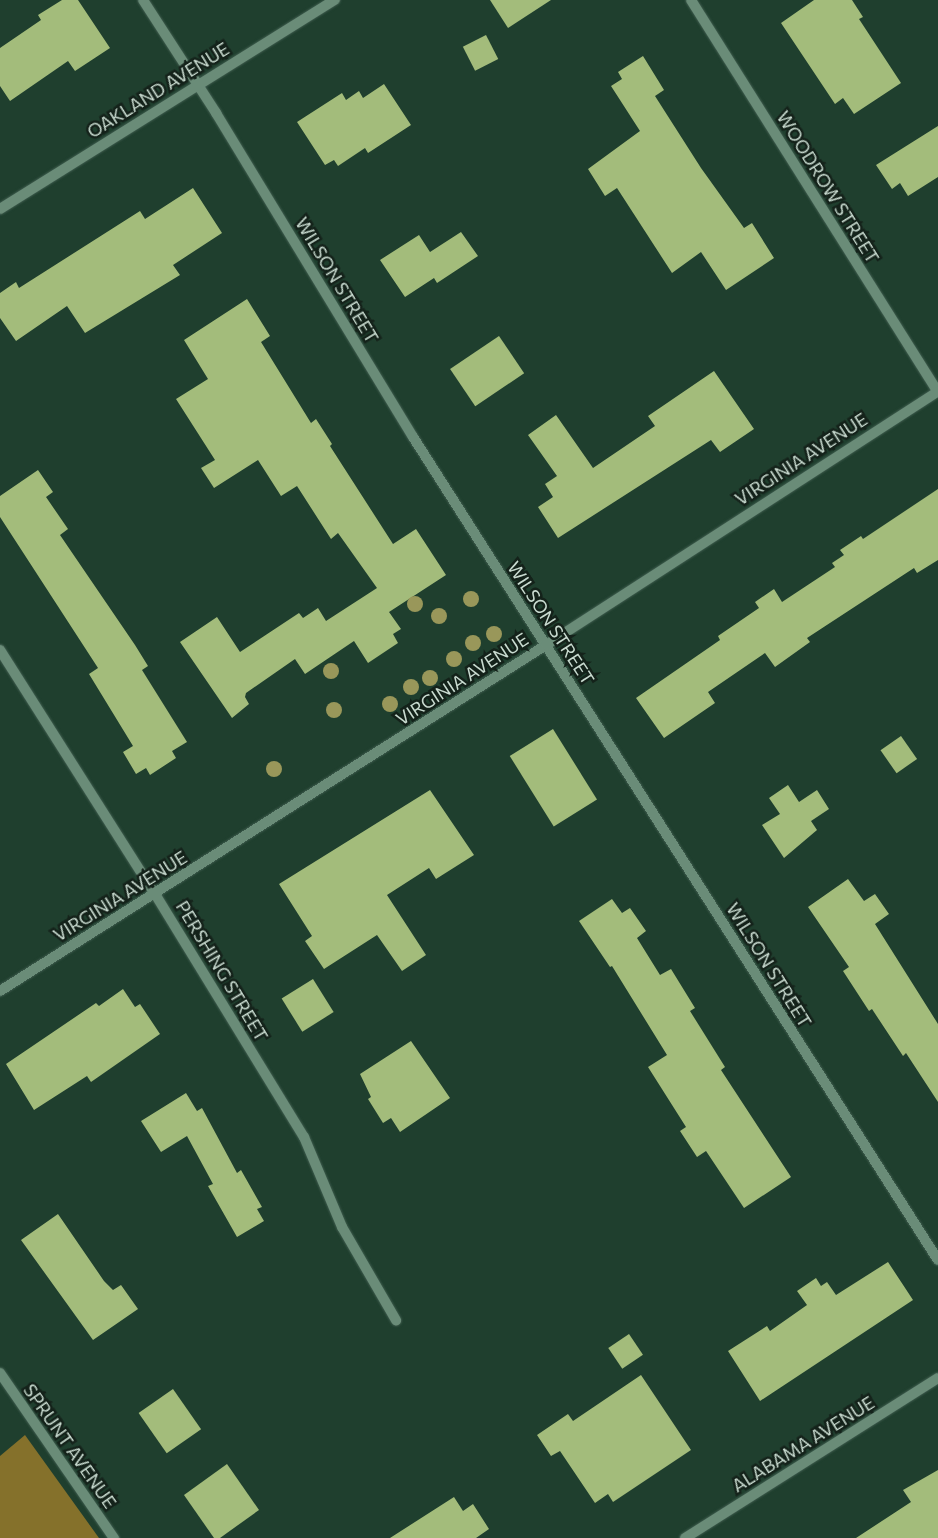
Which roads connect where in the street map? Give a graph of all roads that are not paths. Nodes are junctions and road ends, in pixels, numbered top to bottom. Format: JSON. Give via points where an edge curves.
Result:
{"nodes":[{"id":1,"x":143,"y":0,"type":"edge"},
{"id":2,"x":335,"y":0,"type":"edge"},
{"id":3,"x":691,"y":0,"type":"edge"},
{"id":4,"x":197,"y":83,"type":"junction"},
{"id":5,"x":0,"y":209,"type":"edge"},
{"id":6,"x":938,"y":391,"type":"edge"},
{"id":7,"x":546,"y":645,"type":"junction"},
{"id":8,"x":0,"y":650,"type":"edge"},
{"id":9,"x":155,"y":894,"type":"junction"},
{"id":10,"x":0,"y":991,"type":"edge"},
{"id":11,"x":938,"y":1260,"type":"edge"},
{"id":12,"x":396,"y":1320,"type":"dead end"},
{"id":13,"x":0,"y":1373,"type":"edge"},
{"id":14,"x":938,"y":1378,"type":"edge"},
{"id":15,"x":114,"y":1538,"type":"edge"},
{"id":16,"x":685,"y":1538,"type":"edge"}],
"edges":[{"from":1,"to":4,"type":"street","name":"WILSON STREET"},
{"from":2,"to":4,"type":"street","name":"OAKLAND AVENUE"},
{"from":3,"to":6,"type":"street","name":"WOODROW STREET"},
{"from":4,"to":5,"type":"street","name":"OAKLAND AVENUE"},
{"from":4,"to":7,"type":"street","name":"WILSON STREET","via":[[413,437]]},
{"from":6,"to":7,"type":"street","name":"VIRGINIA AVENUE"},
{"from":7,"to":9,"type":"street","name":"VIRGINIA AVENUE"},
{"from":7,"to":11,"type":"street","name":"WILSON STREET"},
{"from":8,"to":9,"type":"street","name":"PERSHING STREET"},
{"from":9,"to":10,"type":"street","name":"VIRGINIA AVENUE"},
{"from":9,"to":12,"type":"street","name":"PERSHING STREET","via":[[304,1137],[342,1227]]},
{"from":13,"to":15,"type":"street","name":"SPRUNT AVENUE"},
{"from":14,"to":16,"type":"street","name":"ALABAMA AVENUE"}]}
